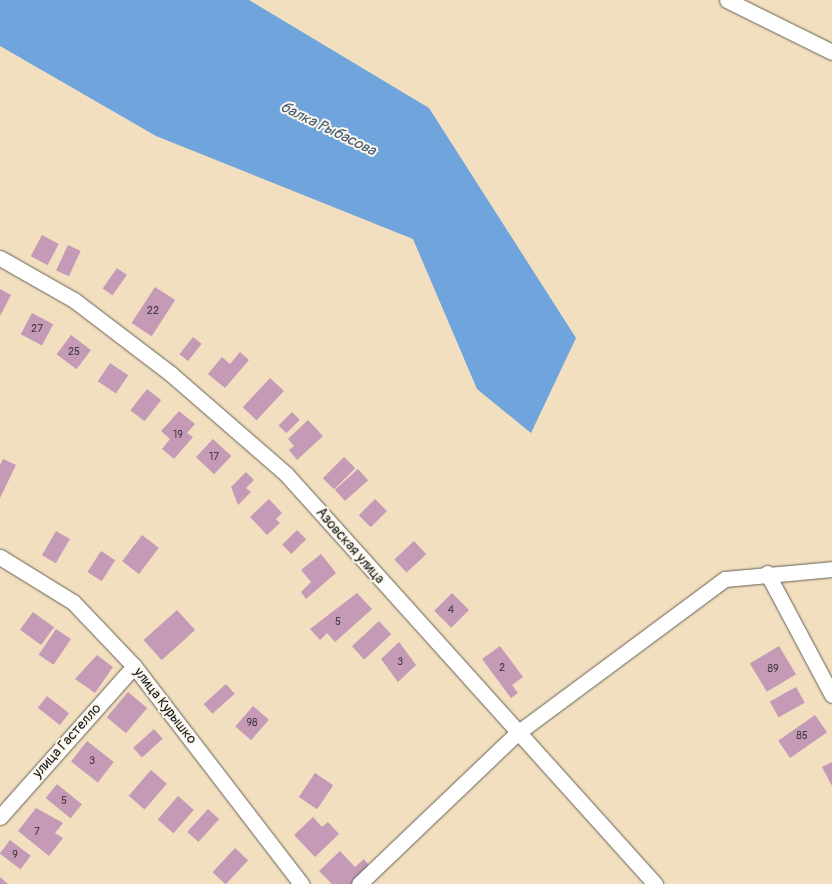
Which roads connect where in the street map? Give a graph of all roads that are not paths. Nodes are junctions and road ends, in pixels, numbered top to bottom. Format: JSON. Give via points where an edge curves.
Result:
{"nodes":[{"id":1,"x":727,"y":0,"type":"edge"},
{"id":2,"x":832,"y":52,"type":"edge"},
{"id":3,"x":0,"y":258,"type":"edge"},
{"id":4,"x":0,"y":557,"type":"edge"},
{"id":5,"x":832,"y":569,"type":"edge"},
{"id":6,"x":767,"y":574,"type":"junction"},
{"id":7,"x":134,"y":666,"type":"junction"},
{"id":8,"x":832,"y":695,"type":"edge"},
{"id":9,"x":516,"y":734,"type":"junction"},
{"id":10,"x":0,"y":816,"type":"edge"},
{"id":11,"x":301,"y":884,"type":"edge"},
{"id":12,"x":358,"y":884,"type":"edge"},
{"id":13,"x":655,"y":884,"type":"edge"}],
"edges":[{"from":1,"to":2,"type":"street"},
{"from":3,"to":9,"type":"street","name":"Азовская улица","via":[[74,300],[172,374],[286,474]]},
{"from":4,"to":7,"type":"street","name":"улица Курышко","via":[[73,602]]},
{"from":5,"to":6,"type":"street"},
{"from":6,"to":8,"type":"street"},
{"from":6,"to":9,"type":"street","via":[[725,579]]},
{"from":7,"to":10,"type":"street","name":"улица Гастелло"},
{"from":7,"to":11,"type":"street","name":"улица Курышко"},
{"from":9,"to":12,"type":"street"},
{"from":9,"to":13,"type":"street","name":"Азовская улица"}]}
